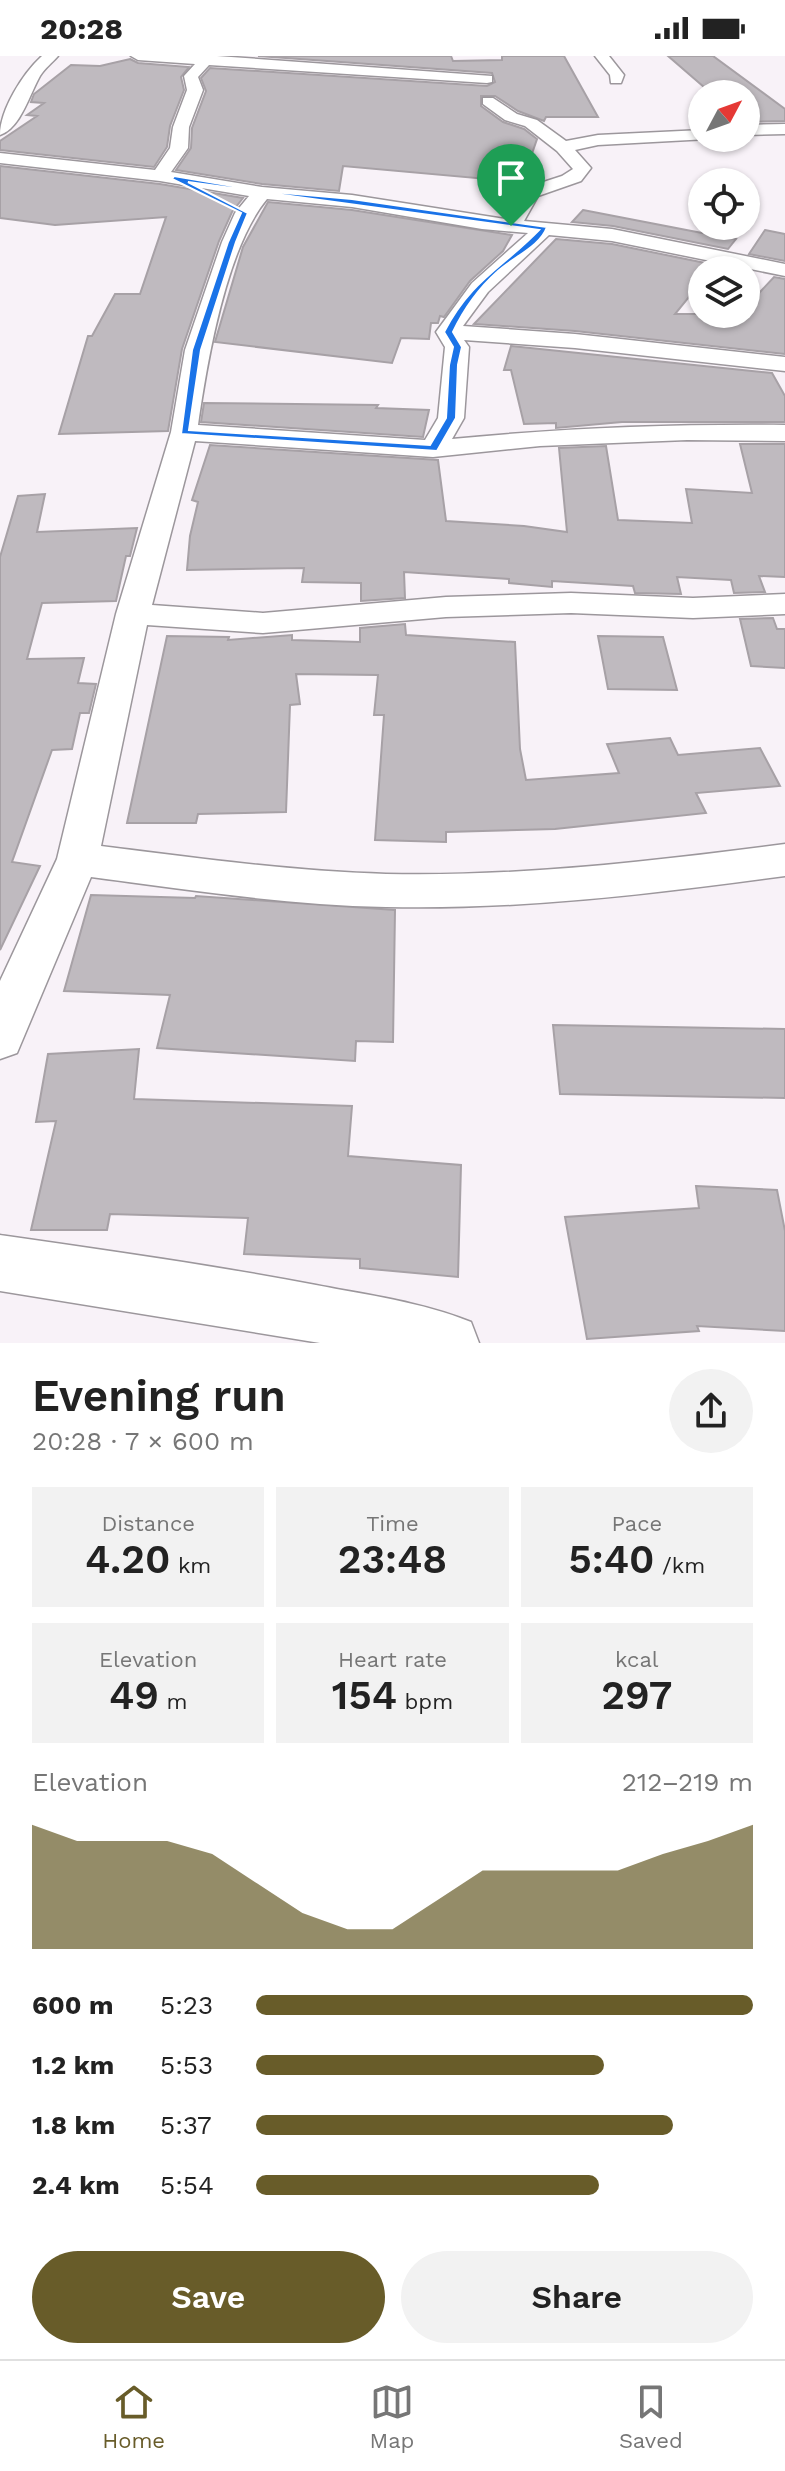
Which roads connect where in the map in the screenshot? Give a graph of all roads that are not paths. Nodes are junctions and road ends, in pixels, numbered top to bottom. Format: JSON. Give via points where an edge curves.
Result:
{"nodes":[{"id":1,"x":51,"y":56,"type":"edge"},
{"id":2,"x":138,"y":56,"type":"edge"},
{"id":3,"x":602,"y":56,"type":"edge"},
{"id":4,"x":208,"y":58,"type":"edge"},
{"id":5,"x":478,"y":68,"type":"dead end"},
{"id":6,"x":616,"y":80,"type":"dead end"},
{"id":7,"x":488,"y":101,"type":"dead end"},
{"id":8,"x":785,"y":129,"type":"edge"},
{"id":9,"x":0,"y":130,"type":"edge"},
{"id":10,"x":760,"y":130,"type":"edge"},
{"id":11,"x":688,"y":136,"type":"edge"},
{"id":12,"x":563,"y":147,"type":"junction"},
{"id":13,"x":0,"y":158,"type":"edge"},
{"id":14,"x":167,"y":177,"type":"junction"},
{"id":15,"x":254,"y":203,"type":"junction"},
{"id":16,"x":511,"y":226,"type":"junction"},
{"id":17,"x":545,"y":228,"type":"junction"},
{"id":18,"x":785,"y":270,"type":"edge"},
{"id":19,"x":448,"y":332,"type":"junction"},
{"id":20,"x":785,"y":364,"type":"edge"},
{"id":21,"x":184,"y":432,"type":"junction"},
{"id":22,"x":785,"y":433,"type":"edge"},
{"id":23,"x":433,"y":449,"type":"junction"},
{"id":24,"x":785,"y":604,"type":"edge"},
{"id":25,"x":133,"y":614,"type":"junction"},
{"id":26,"x":78,"y":859,"type":"junction"},
{"id":27,"x":785,"y":860,"type":"edge"},
{"id":28,"x":0,"y":1038,"type":"edge"},
{"id":29,"x":0,"y":1263,"type":"edge"},
{"id":30,"x":450,"y":1343,"type":"edge"}],
"edges":[{"from":1,"to":9,"type":"street","via":[[34,71],[20,105]]},
{"from":2,"to":4,"type":"street"},
{"from":3,"to":6,"type":"street"},
{"from":4,"to":5,"type":"street","via":[[487,79]]},
{"from":4,"to":14,"type":"street","via":[[191,76],[195,90]]},
{"from":7,"to":12,"type":"street"},
{"from":8,"to":10,"type":"street"},
{"from":11,"to":12,"type":"street"},
{"from":12,"to":16,"type":"street","via":[[577,160],[581,173],[534,189]]},
{"from":13,"to":14,"type":"street"},
{"from":14,"to":15,"type":"street"},
{"from":15,"to":16,"type":"street","via":[[352,201]]},
{"from":15,"to":21,"type":"street","via":[[232,242],[197,350]]},
{"from":16,"to":17,"type":"street"},
{"from":17,"to":18,"type":"street","via":[[612,235]]},
{"from":17,"to":19,"type":"street","via":[[495,269],[462,305]]},
{"from":19,"to":20,"type":"street","via":[[521,334]]},
{"from":19,"to":23,"type":"street","via":[[457,347],[451,418]]},
{"from":21,"to":23,"type":"street"},
{"from":21,"to":25,"type":"street"},
{"from":22,"to":23,"type":"street","via":[[540,438]]},
{"from":24,"to":25,"type":"street","via":[[446,607],[263,623]]},
{"from":25,"to":26,"type":"street"},
{"from":26,"to":27,"type":"street","via":[[283,885],[427,891],[580,884]]},
{"from":26,"to":28,"type":"street"},
{"from":29,"to":30,"type":"street","via":[[247,1299]]}]}
